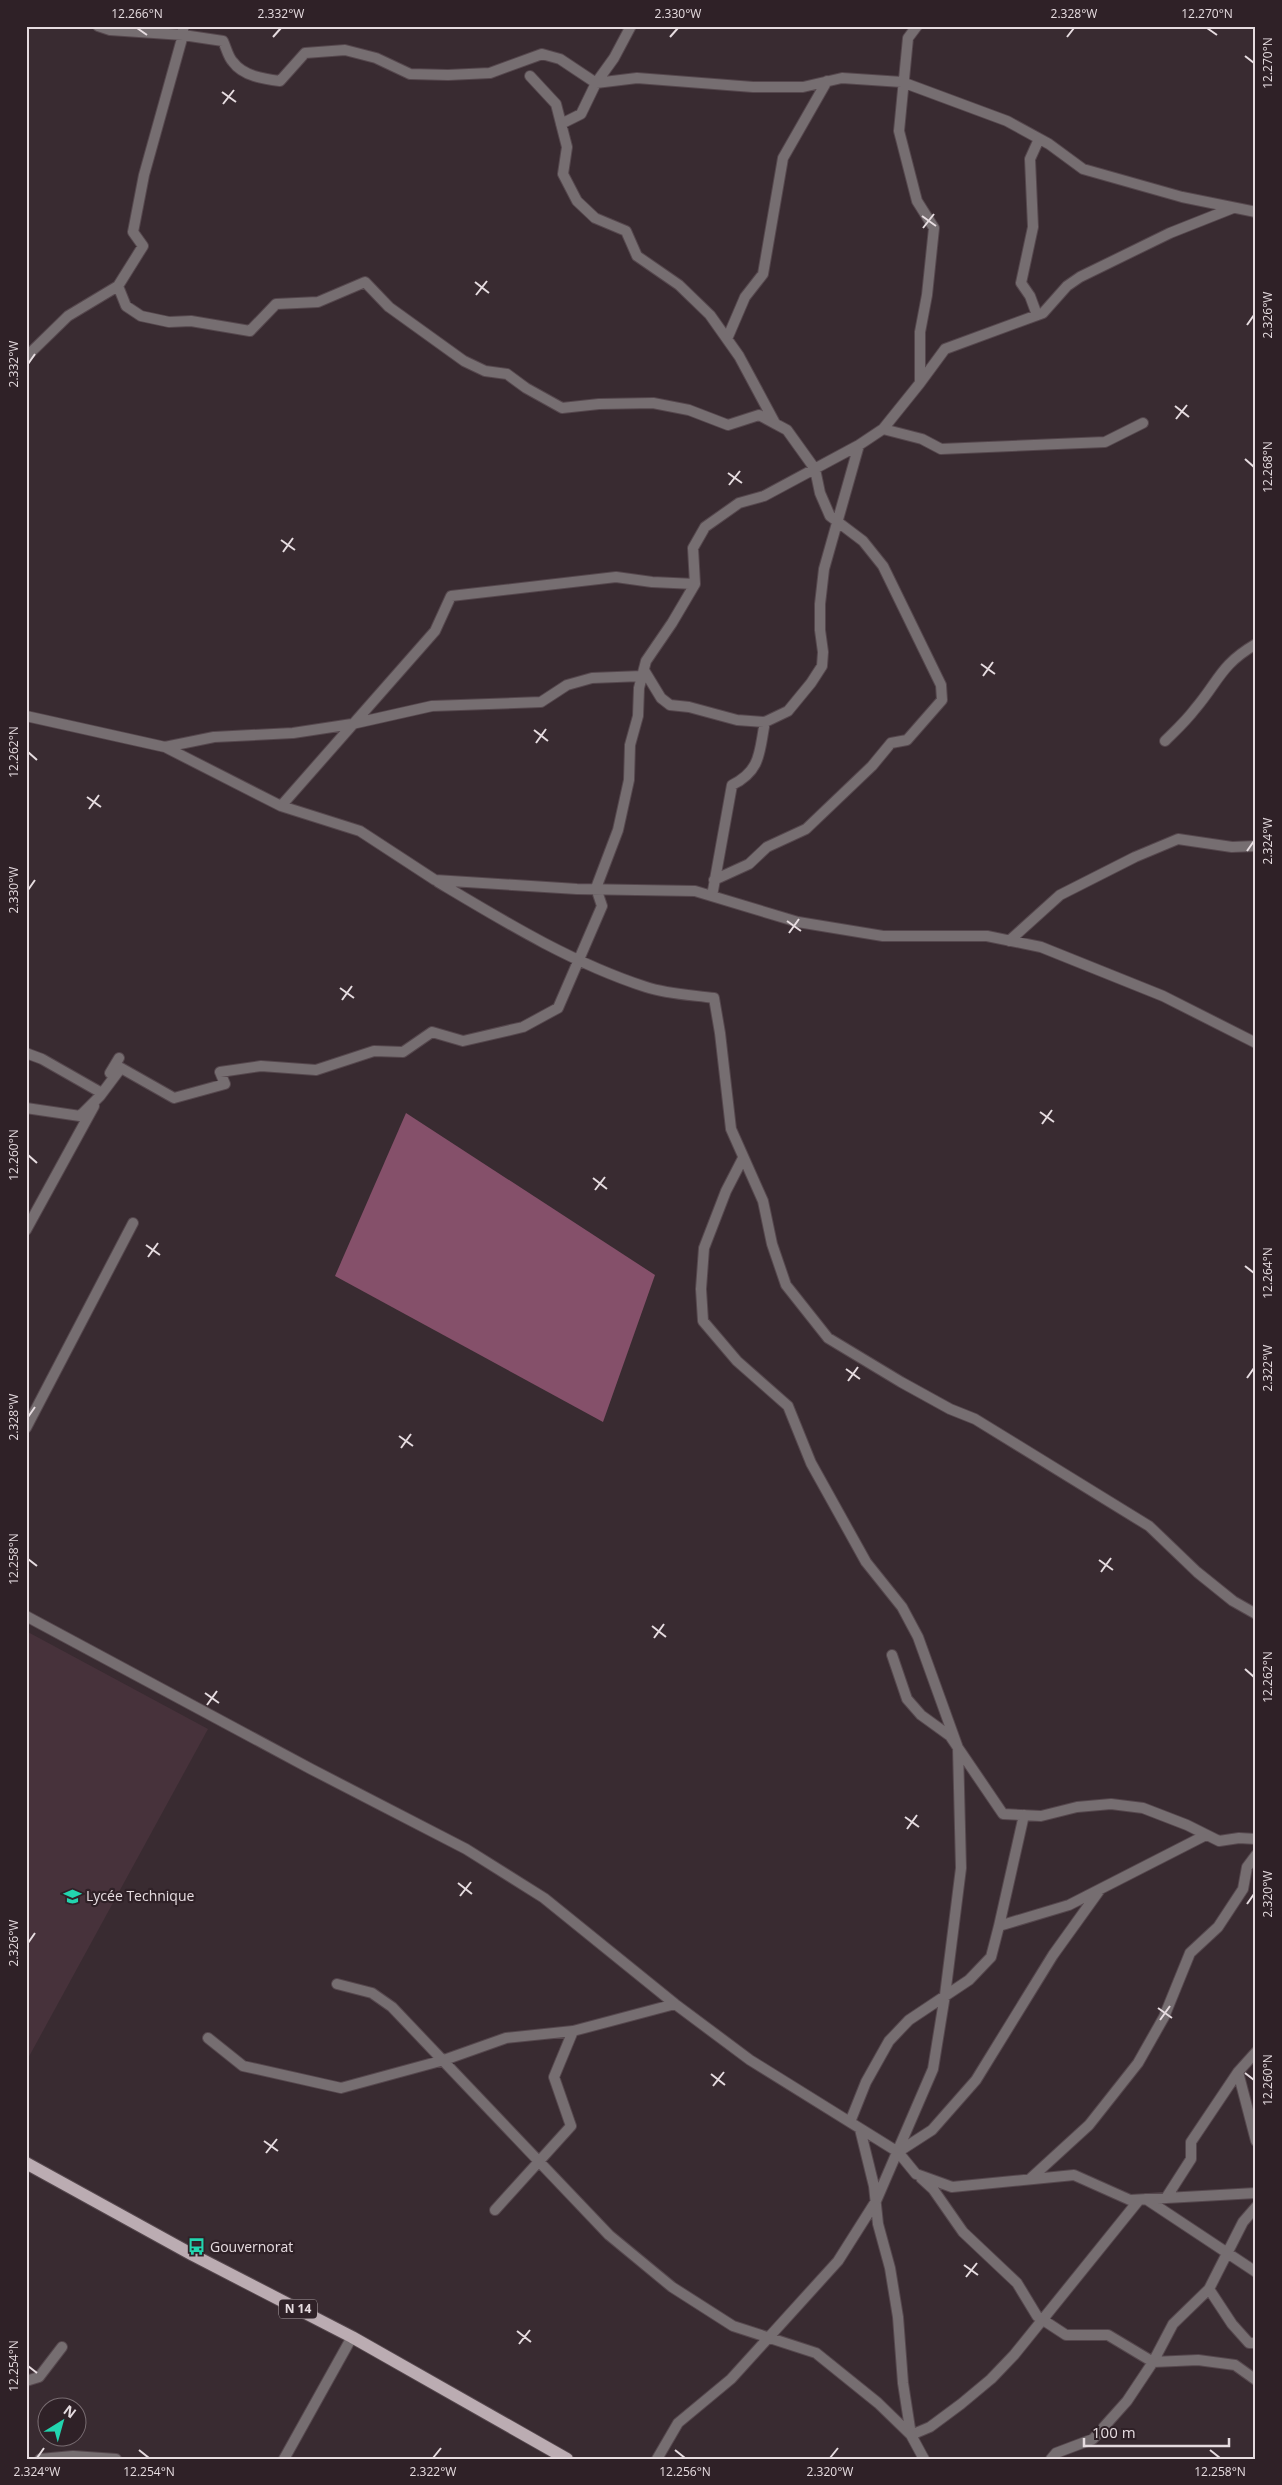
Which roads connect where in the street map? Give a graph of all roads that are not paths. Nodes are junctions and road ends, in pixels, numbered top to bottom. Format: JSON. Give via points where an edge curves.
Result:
{"nodes":[{"id":1,"x":98,"y":26,"type":"edge"},
{"id":2,"x":631,"y":26,"type":"edge"},
{"id":3,"x":917,"y":26,"type":"edge"},
{"id":4,"x":183,"y":31,"type":"edge"},
{"id":5,"x":530,"y":76,"type":"dead end"},
{"id":6,"x":827,"y":81,"type":"junction"},
{"id":7,"x":902,"y":82,"type":"junction"},
{"id":8,"x":596,"y":83,"type":"junction"},
{"id":9,"x":561,"y":124,"type":"junction"},
{"id":10,"x":1039,"y":139,"type":"junction"},
{"id":11,"x":1234,"y":208,"type":"junction"},
{"id":12,"x":1256,"y":212,"type":"edge"},
{"id":13,"x":118,"y":286,"type":"junction"},
{"id":14,"x":1038,"y":316,"type":"junction"},
{"id":15,"x":727,"y":339,"type":"junction"},
{"id":16,"x":26,"y":357,"type":"edge"},
{"id":17,"x":920,"y":382,"type":"junction"},
{"id":18,"x":1143,"y":423,"type":"dead end"},
{"id":19,"x":775,"y":424,"type":"junction"},
{"id":20,"x":883,"y":429,"type":"junction"},
{"id":21,"x":859,"y":445,"type":"junction"},
{"id":22,"x":815,"y":469,"type":"junction"},
{"id":23,"x":839,"y":521,"type":"junction"},
{"id":24,"x":695,"y":584,"type":"junction"},
{"id":25,"x":1256,"y":644,"type":"edge"},
{"id":26,"x":643,"y":673,"type":"junction"},
{"id":27,"x":32,"y":718,"type":"edge"},
{"id":28,"x":765,"y":722,"type":"junction"},
{"id":29,"x":352,"y":724,"type":"junction"},
{"id":30,"x":26,"y":725,"type":"edge"},
{"id":31,"x":1165,"y":741,"type":"dead end"},
{"id":32,"x":165,"y":747,"type":"junction"},
{"id":33,"x":281,"y":806,"type":"junction"},
{"id":34,"x":1256,"y":846,"type":"edge"},
{"id":35,"x":435,"y":880,"type":"junction"},
{"id":36,"x":714,"y":880,"type":"junction"},
{"id":37,"x":596,"y":888,"type":"junction"},
{"id":38,"x":712,"y":896,"type":"junction"},
{"id":39,"x":1009,"y":941,"type":"junction"},
{"id":40,"x":579,"y":962,"type":"junction"},
{"id":41,"x":1256,"y":1043,"type":"edge"},
{"id":42,"x":26,"y":1053,"type":"edge"},
{"id":43,"x":119,"y":1058,"type":"dead end"},
{"id":44,"x":100,"y":1094,"type":"junction"},
{"id":45,"x":26,"y":1108,"type":"edge"},
{"id":46,"x":742,"y":1158,"type":"junction"},
{"id":47,"x":134,"y":1224,"type":"dead end"},
{"id":48,"x":26,"y":1230,"type":"edge"},
{"id":49,"x":26,"y":1428,"type":"edge"},
{"id":50,"x":1256,"y":1614,"type":"edge"},
{"id":51,"x":26,"y":1616,"type":"edge"},
{"id":52,"x":892,"y":1655,"type":"dead end"},
{"id":53,"x":958,"y":1748,"type":"junction"},
{"id":54,"x":1024,"y":1815,"type":"junction"},
{"id":55,"x":1206,"y":1835,"type":"junction"},
{"id":56,"x":1256,"y":1839,"type":"edge"},
{"id":57,"x":1256,"y":1855,"type":"edge"},
{"id":58,"x":1100,"y":1891,"type":"junction"},
{"id":59,"x":999,"y":1926,"type":"junction"},
{"id":60,"x":337,"y":1984,"type":"dead end"},
{"id":61,"x":945,"y":1995,"type":"junction"},
{"id":62,"x":676,"y":2004,"type":"junction"},
{"id":63,"x":573,"y":2031,"type":"junction"},
{"id":64,"x":208,"y":2038,"type":"dead end"},
{"id":65,"x":1256,"y":2052,"type":"edge"},
{"id":66,"x":444,"y":2060,"type":"junction"},
{"id":67,"x":1238,"y":2072,"type":"junction"},
{"id":68,"x":850,"y":2122,"type":"junction"},
{"id":69,"x":860,"y":2128,"type":"junction"},
{"id":70,"x":1256,"y":2141,"type":"edge"},
{"id":71,"x":898,"y":2152,"type":"junction"},
{"id":72,"x":538,"y":2161,"type":"junction"},
{"id":73,"x":26,"y":2163,"type":"edge"},
{"id":74,"x":916,"y":2174,"type":"junction"},
{"id":75,"x":1030,"y":2179,"type":"junction"},
{"id":76,"x":1256,"y":2193,"type":"edge"},
{"id":77,"x":1166,"y":2198,"type":"junction"},
{"id":78,"x":1142,"y":2199,"type":"junction"},
{"id":79,"x":876,"y":2201,"type":"junction"},
{"id":80,"x":1256,"y":2207,"type":"edge"},
{"id":81,"x":495,"y":2210,"type":"dead end"},
{"id":82,"x":1227,"y":2252,"type":"junction"},
{"id":83,"x":1256,"y":2272,"type":"edge"},
{"id":84,"x":1209,"y":2289,"type":"junction"},
{"id":85,"x":1041,"y":2319,"type":"junction"},
{"id":86,"x":352,"y":2337,"type":"junction"},
{"id":87,"x":769,"y":2338,"type":"junction"},
{"id":88,"x":1256,"y":2343,"type":"edge"},
{"id":89,"x":62,"y":2347,"type":"dead end"},
{"id":90,"x":1153,"y":2362,"type":"junction"},
{"id":91,"x":1256,"y":2380,"type":"edge"},
{"id":92,"x":26,"y":2381,"type":"edge"},
{"id":93,"x":911,"y":2435,"type":"junction"},
{"id":94,"x":40,"y":2459,"type":"edge"},
{"id":95,"x":116,"y":2459,"type":"edge"},
{"id":96,"x":284,"y":2459,"type":"edge"},
{"id":97,"x":567,"y":2459,"type":"edge"},
{"id":98,"x":656,"y":2459,"type":"edge"},
{"id":99,"x":924,"y":2459,"type":"edge"},
{"id":100,"x":1051,"y":2459,"type":"edge"}],
"edges":[{"from":1,"to":4,"type":"street","via":[[110,30]]},
{"from":2,"to":8,"type":"street"},
{"from":3,"to":7,"type":"street","via":[[908,38]]},
{"from":4,"to":8,"type":"street","via":[[223,40],[232,62],[259,78],[280,81],[305,53],[346,50],[376,58],[410,74],[490,73],[542,54],[560,59]]},
{"from":4,"to":13,"type":"street","via":[[144,175],[133,232],[143,246]]},
{"from":5,"to":9,"type":"street","via":[[556,104]]},
{"from":6,"to":7,"type":"street","via":[[842,78]]},
{"from":6,"to":8,"type":"street","via":[[804,87],[698,84],[637,78]]},
{"from":6,"to":15,"type":"street","via":[[782,158],[763,274],[745,297]]},
{"from":7,"to":10,"type":"street","via":[[1007,122]]},
{"from":7,"to":17,"type":"street","via":[[899,131],[917,201],[934,228],[920,332]]},
{"from":8,"to":9,"type":"street","via":[[581,114]]},
{"from":9,"to":15,"type":"street","via":[[567,147],[564,174],[577,201],[595,218],[626,231],[637,256],[679,285],[710,315]]},
{"from":10,"to":11,"type":"street","via":[[1083,169]]},
{"from":10,"to":14,"type":"street","via":[[1030,159],[1033,228],[1021,283]]},
{"from":11,"to":12,"type":"street"},
{"from":11,"to":14,"type":"street","via":[[1170,233],[1080,277]]},
{"from":13,"to":16,"type":"street","via":[[68,316]]},
{"from":13,"to":19,"type":"street","via":[[126,306],[140,316],[250,331],[276,304],[318,302],[366,282],[389,307],[464,361],[485,370],[507,374],[562,408],[653,403],[689,410],[728,425],[759,415]]},
{"from":14,"to":17,"type":"street","via":[[945,349]]},
{"from":15,"to":19,"type":"street"},
{"from":17,"to":20,"type":"street"},
{"from":18,"to":20,"type":"street","via":[[1106,442],[941,449],[922,438]]},
{"from":19,"to":22,"type":"street","via":[[787,430]]},
{"from":20,"to":21,"type":"street"},
{"from":21,"to":22,"type":"street"},
{"from":21,"to":23,"type":"street"},
{"from":22,"to":23,"type":"street","via":[[820,493],[830,516]]},
{"from":22,"to":24,"type":"street","via":[[764,496],[739,503],[705,527],[693,548]]},
{"from":23,"to":28,"type":"street","via":[[824,569],[820,604],[822,666],[788,712]]},
{"from":23,"to":36,"type":"street","via":[[863,541],[883,566],[941,685],[942,700],[907,740],[891,743],[872,766],[806,828],[767,847],[750,864]]},
{"from":24,"to":26,"type":"street","via":[[646,661]]},
{"from":24,"to":29,"type":"street","via":[[616,577],[451,596],[435,631]]},
{"from":25,"to":31,"type":"street","via":[[1236,655],[1196,709]]},
{"from":26,"to":28,"type":"street","via":[[670,705],[736,720]]},
{"from":26,"to":29,"type":"street","via":[[592,678],[567,686],[541,702],[432,706]]},
{"from":26,"to":37,"type":"street","via":[[638,716],[630,745],[630,780],[618,830]]},
{"from":27,"to":30,"type":"street"},
{"from":27,"to":32,"type":"street"},
{"from":28,"to":36,"type":"street","via":[[756,766],[746,778],[732,786]]},
{"from":29,"to":32,"type":"street","via":[[292,733],[214,737]]},
{"from":29,"to":33,"type":"street"},
{"from":32,"to":33,"type":"street"},
{"from":33,"to":35,"type":"street","via":[[360,831]]},
{"from":34,"to":39,"type":"street","via":[[1232,847],[1178,839],[1060,895]]},
{"from":35,"to":37,"type":"street"},
{"from":35,"to":40,"type":"street"},
{"from":36,"to":38,"type":"street"},
{"from":37,"to":38,"type":"street","via":[[696,891]]},
{"from":37,"to":40,"type":"street","via":[[602,906]]},
{"from":38,"to":39,"type":"street","via":[[798,922],[883,936],[987,936]]},
{"from":39,"to":41,"type":"street","via":[[1041,947],[1163,996]]},
{"from":40,"to":44,"type":"street","via":[[558,1008],[523,1027],[463,1041],[432,1032],[403,1052],[374,1051],[316,1070],[261,1066],[220,1072],[225,1084],[174,1098],[121,1068]]},
{"from":40,"to":46,"type":"street","via":[[648,988],[714,998],[731,1128]]},
{"from":42,"to":44,"type":"street","via":[[42,1059]]},
{"from":43,"to":44,"type":"street"},
{"from":44,"to":45,"type":"street","via":[[80,1116]]},
{"from":44,"to":48,"type":"street"},
{"from":46,"to":50,"type":"street","via":[[763,1201],[772,1244],[786,1285],[828,1338],[934,1400],[976,1419],[1149,1526],[1226,1596]]},
{"from":46,"to":53,"type":"street","via":[[704,1248],[703,1321],[738,1361],[788,1406],[811,1463],[866,1562],[902,1607],[918,1637]]},
{"from":47,"to":49,"type":"street"},
{"from":51,"to":62,"type":"street","via":[[466,1849],[544,1898]]},
{"from":52,"to":53,"type":"street","via":[[907,1699],[921,1715],[950,1736]]},
{"from":53,"to":54,"type":"street","via":[[1002,1814]]},
{"from":53,"to":61,"type":"street","via":[[960,1868]]},
{"from":54,"to":55,"type":"street","via":[[1041,1816],[1077,1807],[1111,1804],[1143,1808]]},
{"from":54,"to":59,"type":"street"},
{"from":55,"to":56,"type":"street","via":[[1219,1841]]},
{"from":55,"to":58,"type":"street"},
{"from":57,"to":75,"type":"street","via":[[1248,1867],[1243,1889],[1218,1927],[1190,1953],[1164,2017],[1138,2063],[1089,2124]]},
{"from":58,"to":59,"type":"street","via":[[1069,1905]]},
{"from":58,"to":71,"type":"street","via":[[1053,1955],[976,2080],[932,2130]]},
{"from":59,"to":61,"type":"street","via":[[991,1957],[969,1980]]},
{"from":60,"to":66,"type":"street","via":[[372,1993],[392,2006]]},
{"from":61,"to":68,"type":"street","via":[[910,2020],[889,2041],[866,2082]]},
{"from":61,"to":71,"type":"street","via":[[933,2069]]},
{"from":62,"to":63,"type":"street"},
{"from":62,"to":68,"type":"street","via":[[750,2060]]},
{"from":63,"to":66,"type":"street","via":[[506,2038]]},
{"from":63,"to":72,"type":"street","via":[[554,2077],[571,2126]]},
{"from":64,"to":66,"type":"street","via":[[244,2066],[341,2088]]},
{"from":65,"to":67,"type":"street"},
{"from":66,"to":72,"type":"street"},
{"from":67,"to":70,"type":"street"},
{"from":67,"to":77,"type":"street","via":[[1191,2142],[1191,2159]]},
{"from":68,"to":69,"type":"street"},
{"from":69,"to":71,"type":"street"},
{"from":69,"to":79,"type":"street"},
{"from":71,"to":74,"type":"street"},
{"from":71,"to":79,"type":"street"},
{"from":72,"to":81,"type":"street"},
{"from":72,"to":87,"type":"street","via":[[609,2235],[672,2287],[733,2326]]},
{"from":73,"to":86,"type":"main road","number":"N 14","via":[[192,2255]]},
{"from":74,"to":75,"type":"street","via":[[952,2187]]},
{"from":74,"to":85,"type":"street","via":[[933,2189],[963,2232],[1017,2283]]},
{"from":75,"to":78,"type":"street","via":[[1074,2175],[1130,2200]]},
{"from":76,"to":77,"type":"street"},
{"from":77,"to":78,"type":"street"},
{"from":78,"to":82,"type":"street"},
{"from":78,"to":85,"type":"street"},
{"from":79,"to":87,"type":"street","via":[[838,2261]]},
{"from":79,"to":93,"type":"street","via":[[898,2317]]},
{"from":80,"to":82,"type":"street","via":[[1243,2222]]},
{"from":82,"to":83,"type":"street"},
{"from":82,"to":84,"type":"street"},
{"from":84,"to":88,"type":"street","via":[[1248,2344]]},
{"from":84,"to":90,"type":"street","via":[[1173,2324]]},
{"from":85,"to":90,"type":"street","via":[[1066,2335],[1108,2335]]},
{"from":85,"to":93,"type":"street","via":[[1014,2355],[990,2379],[930,2427]]},
{"from":86,"to":96,"type":"street"},
{"from":86,"to":97,"type":"main road","number":"N 14"},
{"from":87,"to":93,"type":"street","via":[[816,2353],[878,2402]]},
{"from":87,"to":98,"type":"street","via":[[731,2379],[678,2423]]},
{"from":89,"to":92,"type":"street","via":[[39,2377]]},
{"from":90,"to":91,"type":"street","via":[[1198,2360],[1234,2365]]},
{"from":90,"to":100,"type":"street","via":[[1127,2401],[1093,2439],[1056,2453]]},
{"from":93,"to":99,"type":"street"},
{"from":94,"to":95,"type":"street","via":[[74,2456]]}]}
